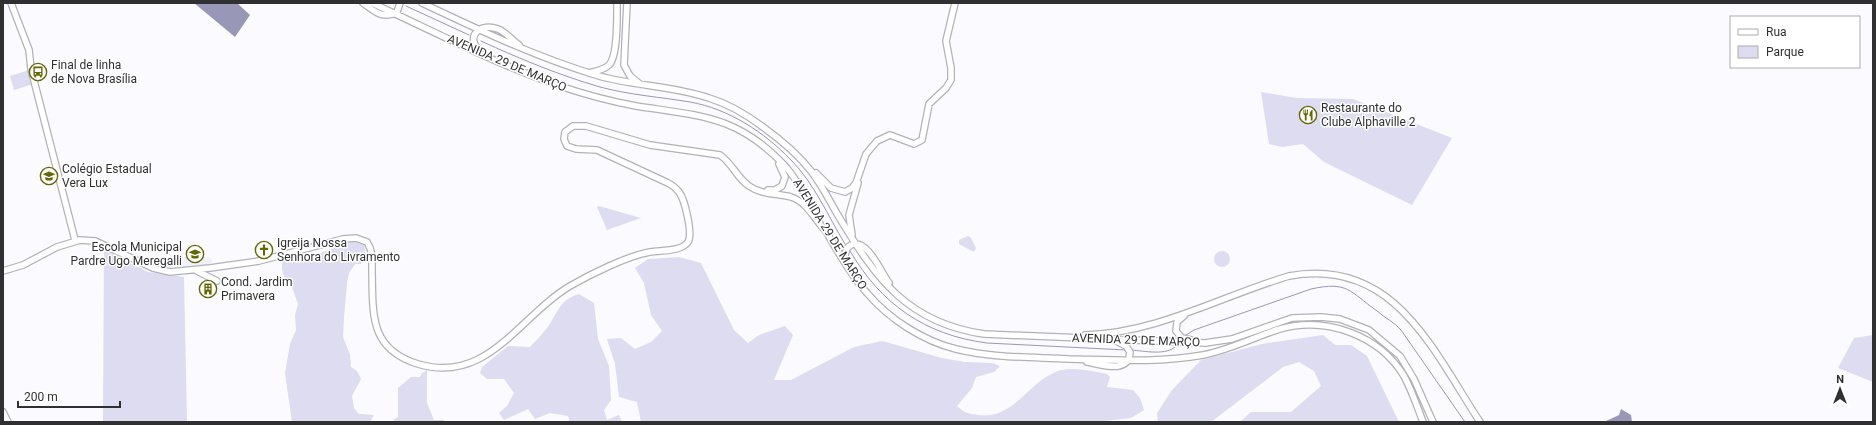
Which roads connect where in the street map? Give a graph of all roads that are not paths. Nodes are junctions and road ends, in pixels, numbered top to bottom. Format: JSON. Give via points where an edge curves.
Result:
{"nodes":[{"id":1,"x":11,"y":3,"type":"edge"},
{"id":2,"x":363,"y":3,"type":"edge"},
{"id":3,"x":372,"y":3,"type":"edge"},
{"id":4,"x":400,"y":3,"type":"edge"},
{"id":5,"x":422,"y":3,"type":"edge"},
{"id":6,"x":618,"y":3,"type":"edge"},
{"id":7,"x":627,"y":3,"type":"edge"},
{"id":8,"x":956,"y":3,"type":"edge"},
{"id":9,"x":395,"y":13,"type":"junction"},
{"id":10,"x":480,"y":29,"type":"junction"},
{"id":11,"x":484,"y":55,"type":"junction"},
{"id":12,"x":588,"y":73,"type":"junction"},
{"id":13,"x":643,"y":86,"type":"junction"},
{"id":14,"x":775,"y":157,"type":"junction"},
{"id":15,"x":803,"y":161,"type":"junction"},
{"id":16,"x":864,"y":161,"type":"junction"},
{"id":17,"x":745,"y":183,"type":"junction"},
{"id":18,"x":826,"y":231,"type":"junction"},
{"id":19,"x":75,"y":240,"type":"junction"},
{"id":20,"x":854,"y":242,"type":"junction"},
{"id":21,"x":846,"y":264,"type":"junction"},
{"id":22,"x":195,"y":270,"type":"junction"},
{"id":23,"x":3,"y":271,"type":"edge"},
{"id":24,"x":217,"y":281,"type":"dead end"},
{"id":25,"x":1191,"y":312,"type":"junction"},
{"id":26,"x":1035,"y":336,"type":"junction"},
{"id":27,"x":1110,"y":339,"type":"junction"},
{"id":28,"x":1205,"y":343,"type":"junction"},
{"id":29,"x":1127,"y":359,"type":"junction"},
{"id":30,"x":3,"y":412,"type":"edge"},
{"id":31,"x":8,"y":422,"type":"edge"},
{"id":32,"x":1423,"y":422,"type":"edge"},
{"id":33,"x":1433,"y":422,"type":"edge"},
{"id":34,"x":1480,"y":422,"type":"edge"}],
"edges":[{"from":1,"to":19,"type":"main road","via":[[31,56],[31,69]]},
{"from":2,"to":9,"type":"main road","via":[[380,15]]},
{"from":3,"to":9,"type":"main road","name":"AVENIDA 29 DE MARÇO"},
{"from":4,"to":9,"type":"main road","via":[[400,8]]},
{"from":5,"to":10,"type":"main road","name":"AVENIDA 29 DE MARÇO"},
{"from":6,"to":12,"type":"main road","via":[[611,63]]},
{"from":7,"to":13,"type":"main road","via":[[624,65],[631,77]]},
{"from":8,"to":16,"type":"main road","via":[[946,41],[952,68],[951,80],[929,104],[922,140],[914,144],[894,136],[886,136],[868,150]]},
{"from":9,"to":11,"type":"main road","name":"AVENIDA 29 DE MARÇO"},
{"from":10,"to":11,"type":"main road","via":[[473,40],[476,48]]},
{"from":10,"to":12,"type":"main road","name":"AVENIDA 29 DE MARÇO","via":[[525,50]]},
{"from":11,"to":14,"type":"main road","name":"AVENIDA 29 DE MARÇO","via":[[585,94],[717,119],[746,134]]},
{"from":12,"to":13,"type":"main road","name":"AVENIDA 29 DE MARÇO"},
{"from":13,"to":15,"type":"main road","name":"AVENIDA 29 DE MARÇO","via":[[691,93],[725,104],[763,126]]},
{"from":14,"to":17,"type":"main road","via":[[785,177],[779,189],[765,190]]},
{"from":14,"to":18,"type":"main road","name":"AVENIDA 29 DE MARÇO","via":[[797,182]]},
{"from":15,"to":16,"type":"main road","via":[[831,188],[840,192],[854,186]]},
{"from":15,"to":20,"type":"main road","name":"AVENIDA 29 DE MARÇO","via":[[818,180]]},
{"from":16,"to":20,"type":"main road","via":[[850,210],[849,221]]},
{"from":17,"to":18,"type":"main road","via":[[757,190],[798,201],[806,206]]},
{"from":17,"to":22,"type":"main road","via":[[720,155],[650,145],[586,126],[576,125],[569,128],[565,136],[567,146],[602,152],[677,189],[683,201],[690,238],[682,246],[643,254],[570,286],[541,307],[490,353],[462,365],[419,364],[398,355],[383,342],[374,320],[372,253],[364,240],[343,239],[259,261]]},
{"from":18,"to":21,"type":"main road","name":"AVENIDA 29 DE MARÇO"},
{"from":19,"to":22,"type":"main road","via":[[95,241],[159,270]]},
{"from":19,"to":23,"type":"main road","via":[[23,265]]},
{"from":20,"to":21,"type":"main road","via":[[846,250]]},
{"from":20,"to":26,"type":"main road","name":"AVENIDA 29 DE MARÇO","via":[[870,252],[897,296],[924,314],[963,330],[984,334]]},
{"from":21,"to":29,"type":"main road","name":"AVENIDA 29 DE MARÇO","via":[[866,293],[883,309],[910,329],[954,349],[1059,358],[1111,368],[1120,366]]},
{"from":22,"to":24,"type":"main road"},
{"from":25,"to":26,"type":"main road","via":[[1121,332]]},
{"from":25,"to":28,"type":"main road","via":[[1179,319],[1176,332],[1186,340]]},
{"from":25,"to":34,"type":"main road","via":[[1289,276],[1311,273],[1344,276],[1383,293],[1405,312]]},
{"from":26,"to":27,"type":"main road","name":"AVENIDA 29 DE MARÇO"},
{"from":27,"to":28,"type":"main road","name":"AVENIDA 29 DE MARÇO"},
{"from":27,"to":29,"type":"main road","via":[[1123,344],[1130,352]]},
{"from":28,"to":33,"type":"main road","name":"AVENIDA 29 DE MARÇO","via":[[1232,339],[1284,319],[1321,317],[1349,322],[1368,330],[1400,356],[1414,379]]},
{"from":29,"to":32,"type":"main road","name":"AVENIDA 29 DE MARÇO","via":[[1178,359],[1205,355],[1280,329],[1304,325],[1338,328],[1361,337],[1394,363],[1410,388]]},
{"from":30,"to":31,"type":"main road"}]}
